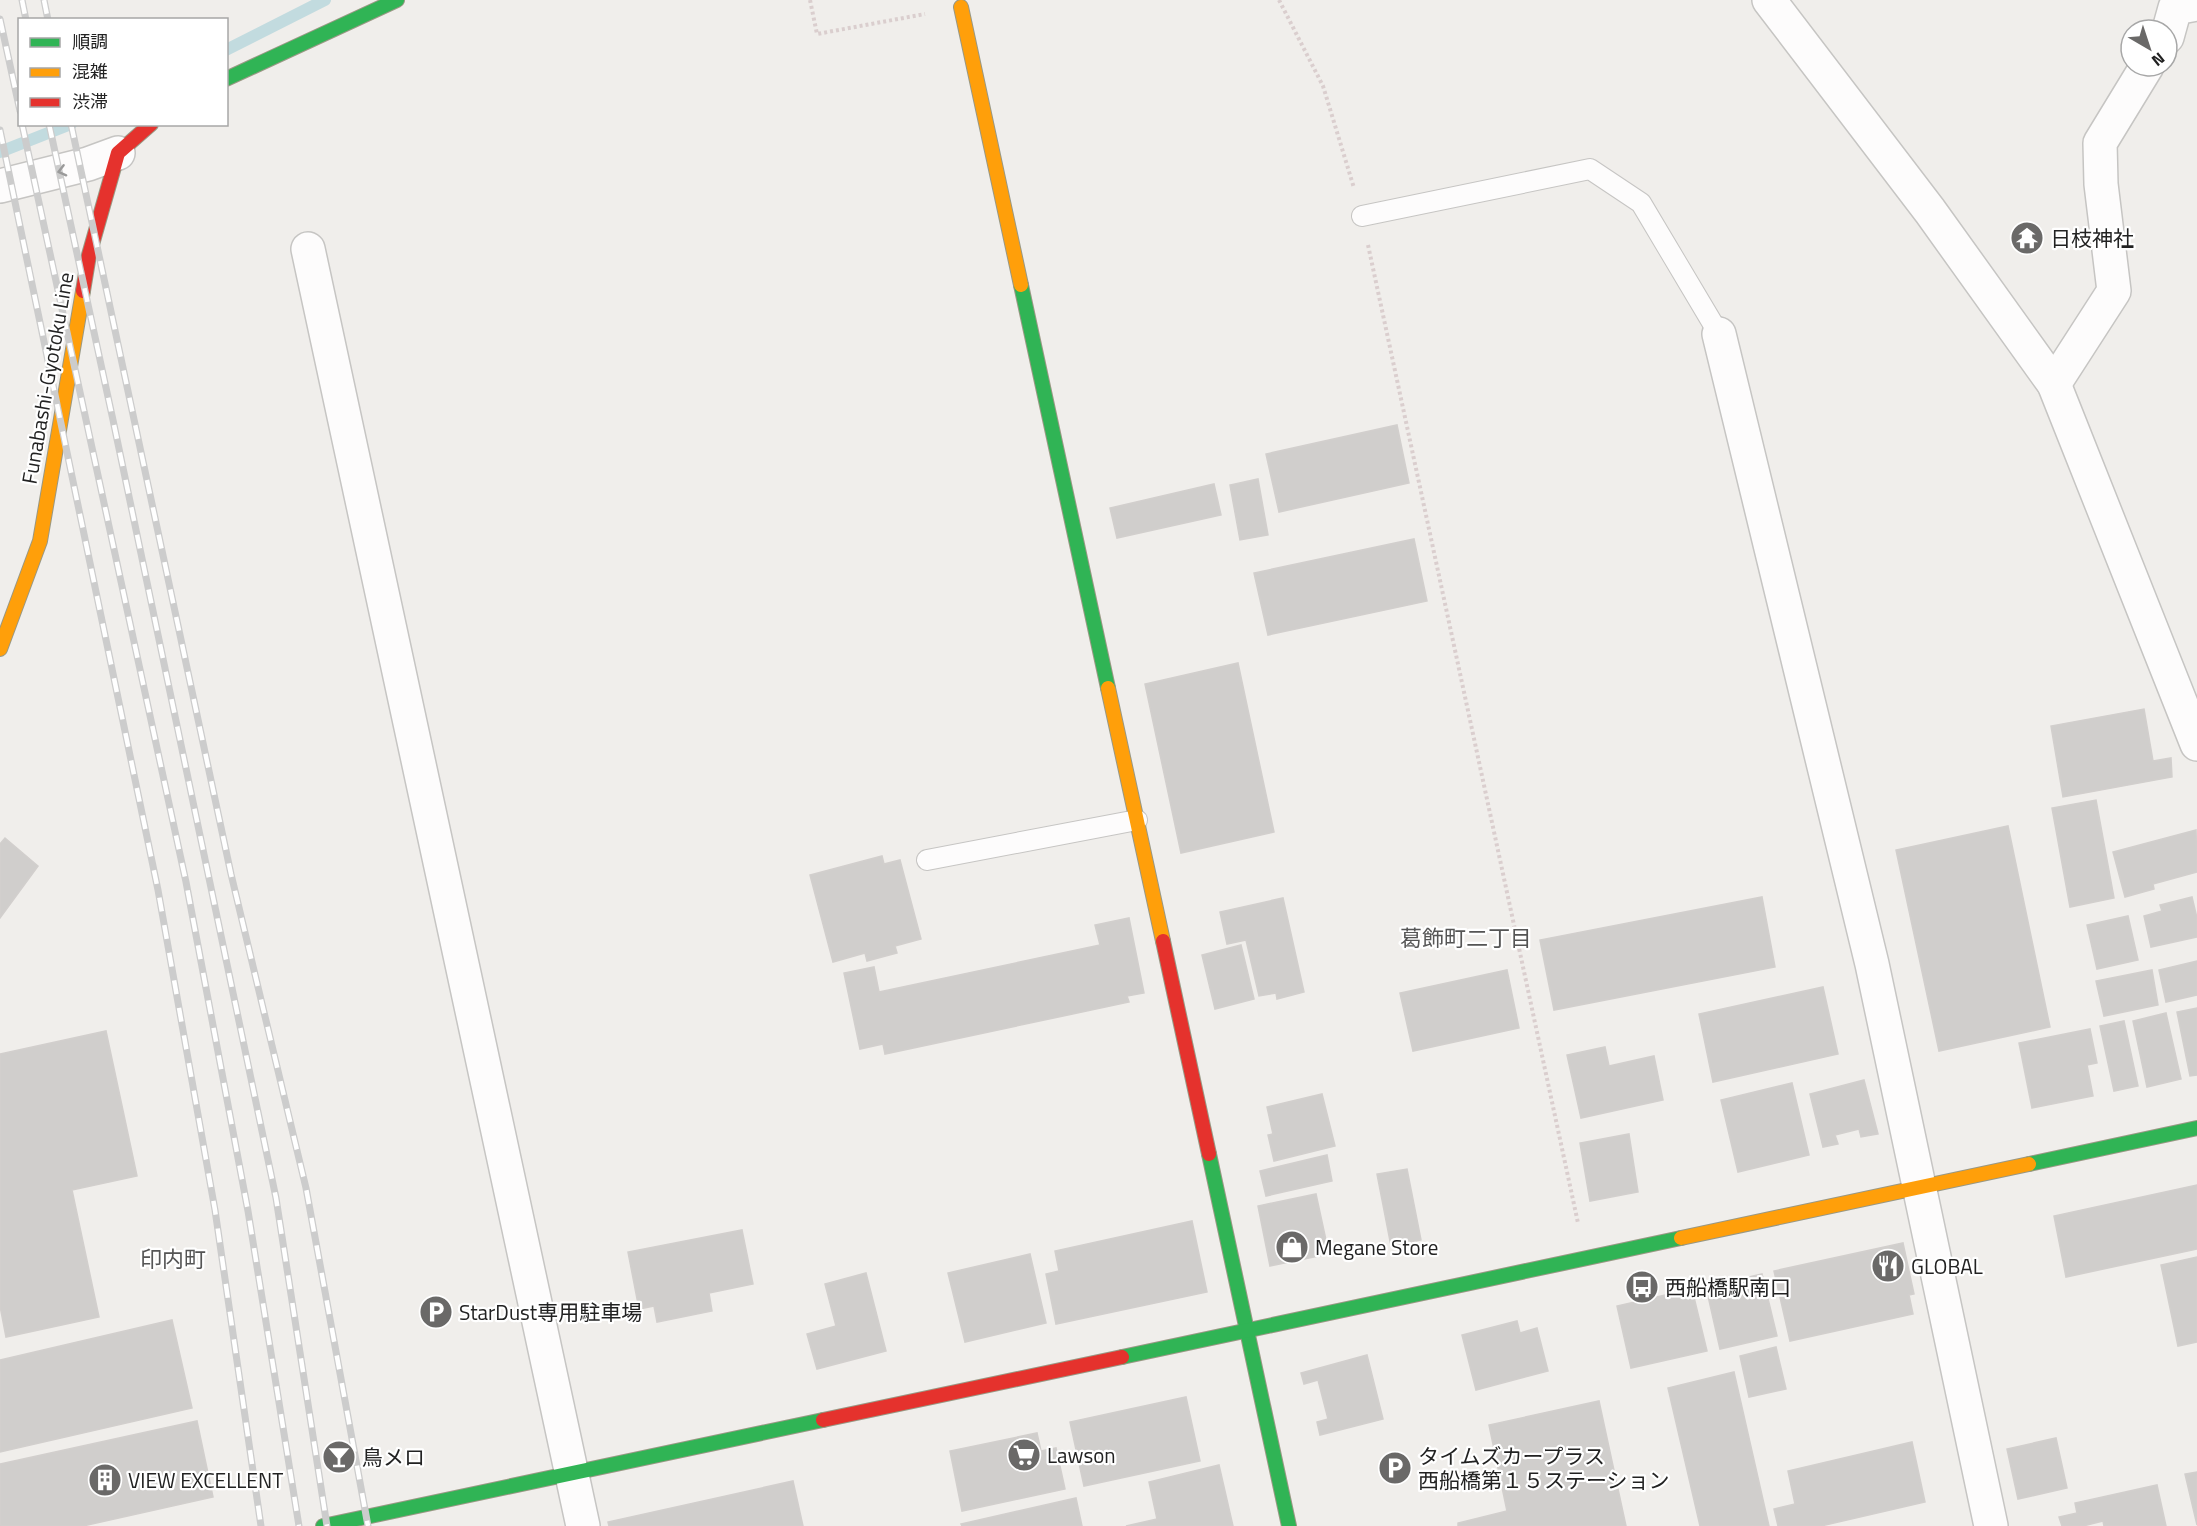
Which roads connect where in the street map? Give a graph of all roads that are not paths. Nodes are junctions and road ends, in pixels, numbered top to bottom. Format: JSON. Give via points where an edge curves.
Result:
{"nodes":[{"id":1,"x":398,"y":0,"type":"edge"},
{"id":2,"x":1769,"y":0,"type":"edge"},
{"id":3,"x":961,"y":7,"type":"road end"},
{"id":4,"x":228,"y":78,"type":"edge"},
{"id":5,"x":2140,"y":78,"type":"edge"},
{"id":6,"x":149,"y":126,"type":"edge"},
{"id":7,"x":118,"y":153,"type":"junction"},
{"id":8,"x":0,"y":186,"type":"edge"},
{"id":9,"x":1362,"y":216,"type":"road end"},
{"id":10,"x":308,"y":249,"type":"dead end"},
{"id":11,"x":1719,"y":334,"type":"joint"},
{"id":12,"x":2054,"y":384,"type":"junction"},
{"id":13,"x":0,"y":650,"type":"edge"},
{"id":14,"x":2197,"y":744,"type":"edge"},
{"id":15,"x":1137,"y":820,"type":"junction"},
{"id":16,"x":927,"y":860,"type":"dead end"},
{"id":17,"x":2197,"y":1128,"type":"edge"},
{"id":18,"x":1919,"y":1188,"type":"junction"},
{"id":19,"x":1248,"y":1330,"type":"junction"},
{"id":20,"x":571,"y":1472,"type":"junction"},
{"id":21,"x":323,"y":1526,"type":"edge"},
{"id":22,"x":583,"y":1526,"type":"edge"},
{"id":23,"x":1289,"y":1526,"type":"edge"},
{"id":24,"x":1991,"y":1526,"type":"edge"}],
"edges":[{"from":1,"to":4,"type":"street"},
{"from":2,"to":12,"type":"street","via":[[1930,211]]},
{"from":3,"to":15,"type":"street"},
{"from":5,"to":12,"type":"street","via":[[2100,143],[2114,291]]},
{"from":6,"to":7,"type":"street"},
{"from":7,"to":8,"type":"street","one_way":true},
{"from":7,"to":13,"type":"street","name":"Funabashi-Gyotoku Line","via":[[89,255],[40,541]]},
{"from":9,"to":11,"type":"lane","via":[[1590,169],[1641,203]]},
{"from":10,"to":20,"type":"street"},
{"from":11,"to":18,"type":"street","via":[[1872,964]]},
{"from":12,"to":14,"type":"street"},
{"from":15,"to":16,"type":"lane"},
{"from":15,"to":19,"type":"street"},
{"from":17,"to":18,"type":"street"},
{"from":18,"to":19,"type":"street"},
{"from":18,"to":24,"type":"street"},
{"from":19,"to":20,"type":"street"},
{"from":19,"to":23,"type":"street"},
{"from":20,"to":21,"type":"street"},
{"from":20,"to":22,"type":"street"}]}
